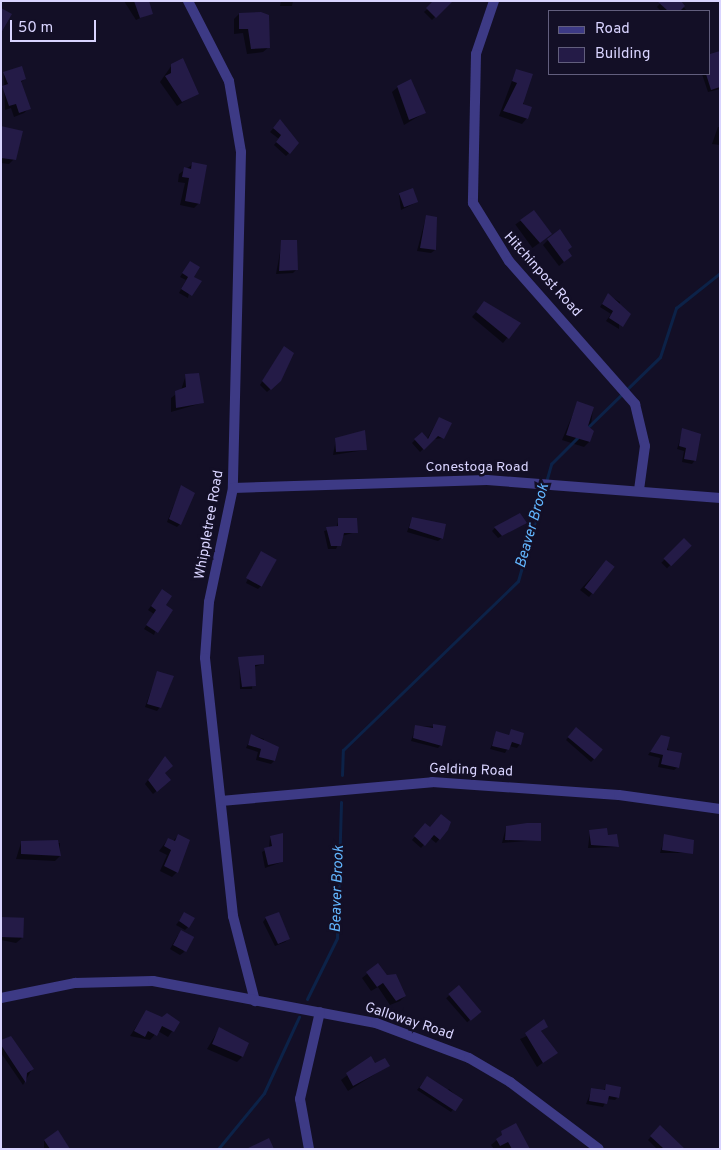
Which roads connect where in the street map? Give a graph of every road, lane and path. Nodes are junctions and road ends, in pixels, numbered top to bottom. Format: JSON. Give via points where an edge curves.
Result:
{"nodes":[{"id":1,"x":188,"y":1,"type":"edge"},
{"id":2,"x":494,"y":1,"type":"edge"},
{"id":3,"x":233,"y":488,"type":"junction"},
{"id":4,"x":639,"y":490,"type":"junction"},
{"id":5,"x":720,"y":498,"type":"edge"},
{"id":6,"x":221,"y":801,"type":"junction"},
{"id":7,"x":720,"y":809,"type":"edge"},
{"id":8,"x":1,"y":998,"type":"edge"},
{"id":9,"x":255,"y":1001,"type":"junction"},
{"id":10,"x":320,"y":1012,"type":"junction"},
{"id":11,"x":308,"y":1149,"type":"edge"},
{"id":12,"x":600,"y":1149,"type":"edge"}],
"edges":[{"from":1,"to":3,"type":"street","name":"Whippletree Road","via":[[229,81],[240,144]]},
{"from":2,"to":4,"type":"street","name":"Hitchinpost Road","via":[[476,54],[473,203],[509,262],[635,404],[645,446]]},
{"from":3,"to":4,"type":"street","name":"Conestoga Road","via":[[487,480]]},
{"from":3,"to":6,"type":"street","name":"Whippletree Road","via":[[205,633]]},
{"from":4,"to":5,"type":"street","name":"Conestoga Road"},
{"from":6,"to":7,"type":"street","name":"Gelding Road","via":[[432,782],[527,786]]},
{"from":6,"to":9,"type":"street","name":"Whippletree Road","via":[[233,916]]},
{"from":8,"to":9,"type":"street","name":"Galloway Road","via":[[74,983],[153,981]]},
{"from":9,"to":10,"type":"street","name":"Galloway Road"},
{"from":10,"to":11,"type":"street","via":[[300,1099]]},
{"from":10,"to":12,"type":"street","name":"Galloway Road","via":[[376,1023],[469,1058],[510,1082]]}]}
